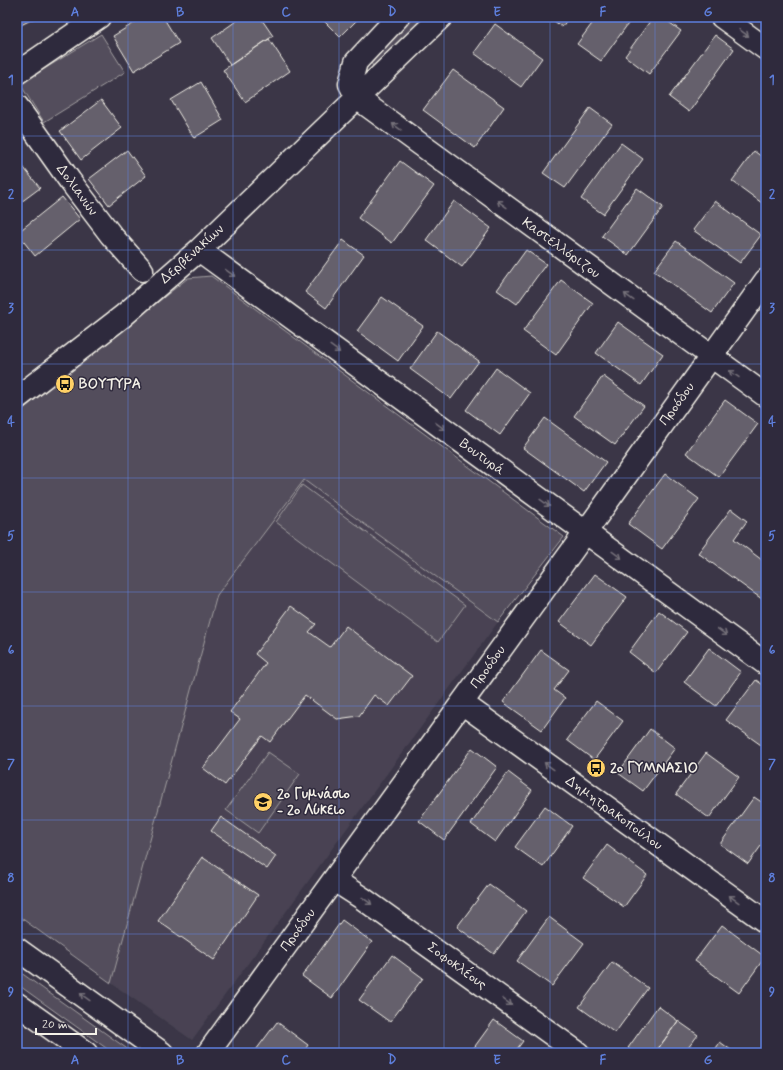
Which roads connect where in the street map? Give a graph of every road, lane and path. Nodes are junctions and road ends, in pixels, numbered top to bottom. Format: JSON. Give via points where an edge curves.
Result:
{"nodes":[{"id":1,"x":398,"y":17,"type":"edge"},
{"id":2,"x":441,"y":17,"type":"edge"},
{"id":3,"x":722,"y":17,"type":"edge"},
{"id":4,"x":89,"y":20,"type":"edge"},
{"id":5,"x":766,"y":49,"type":"edge"},
{"id":6,"x":17,"y":73,"type":"edge"},
{"id":7,"x":356,"y":98,"type":"junction"},
{"id":8,"x":17,"y":106,"type":"edge"},
{"id":9,"x":199,"y":250,"type":"junction"},
{"id":10,"x":142,"y":270,"type":"dead end"},
{"id":11,"x":766,"y":280,"type":"edge"},
{"id":12,"x":711,"y":357,"type":"junction"},
{"id":13,"x":766,"y":396,"type":"edge"},
{"id":14,"x":17,"y":398,"type":"edge"},
{"id":15,"x":585,"y":532,"type":"junction"},
{"id":16,"x":766,"y":664,"type":"edge"},
{"id":17,"x":462,"y":703,"type":"junction"},
{"id":18,"x":334,"y":880,"type":"junction"},
{"id":19,"x":766,"y":922,"type":"edge"},
{"id":20,"x":17,"y":949,"type":"edge"},
{"id":21,"x":17,"y":1004,"type":"edge"},
{"id":22,"x":86,"y":1053,"type":"edge"},
{"id":23,"x":162,"y":1053,"type":"edge"},
{"id":24,"x":208,"y":1053,"type":"edge"},
{"id":25,"x":578,"y":1053,"type":"edge"}],
"edges":[{"from":1,"to":7,"type":"street","via":[[356,62],[350,84]]},
{"from":2,"to":7,"type":"street","name":"Δερβενακίων"},
{"from":3,"to":5,"type":"street","one_way":true},
{"from":4,"to":6,"type":"street"},
{"from":7,"to":9,"type":"street","name":"Δερβενακίων"},
{"from":12,"to":7,"type":"street","name":"Καστελλόριζου","one_way":true},
{"from":8,"to":10,"type":"street","name":"Δολιανών","via":[[111,235]]},
{"from":9,"to":14,"type":"street","name":"Δερβενακίων","via":[[123,316]]},
{"from":9,"to":15,"type":"street","name":"Βουτυρά","one_way":true},
{"from":11,"to":12,"type":"street","name":"Προόδου"},
{"from":13,"to":12,"type":"street","name":"Καστελλόριζου","one_way":true},
{"from":12,"to":15,"type":"street","name":"Προόδου"},
{"from":15,"to":16,"type":"street","name":"Βουτυρά","one_way":true},
{"from":15,"to":17,"type":"street","name":"Προόδου"},
{"from":17,"to":18,"type":"street","name":"Προόδου"},
{"from":19,"to":17,"type":"street","name":"Δημητρακοπούλου","one_way":true},
{"from":18,"to":24,"type":"street","name":"Προόδου"},
{"from":18,"to":25,"type":"street","name":"Σοφοκλέους","one_way":true},
{"from":23,"to":20,"type":"street","one_way":true},
{"from":21,"to":22,"type":"street"}]}
